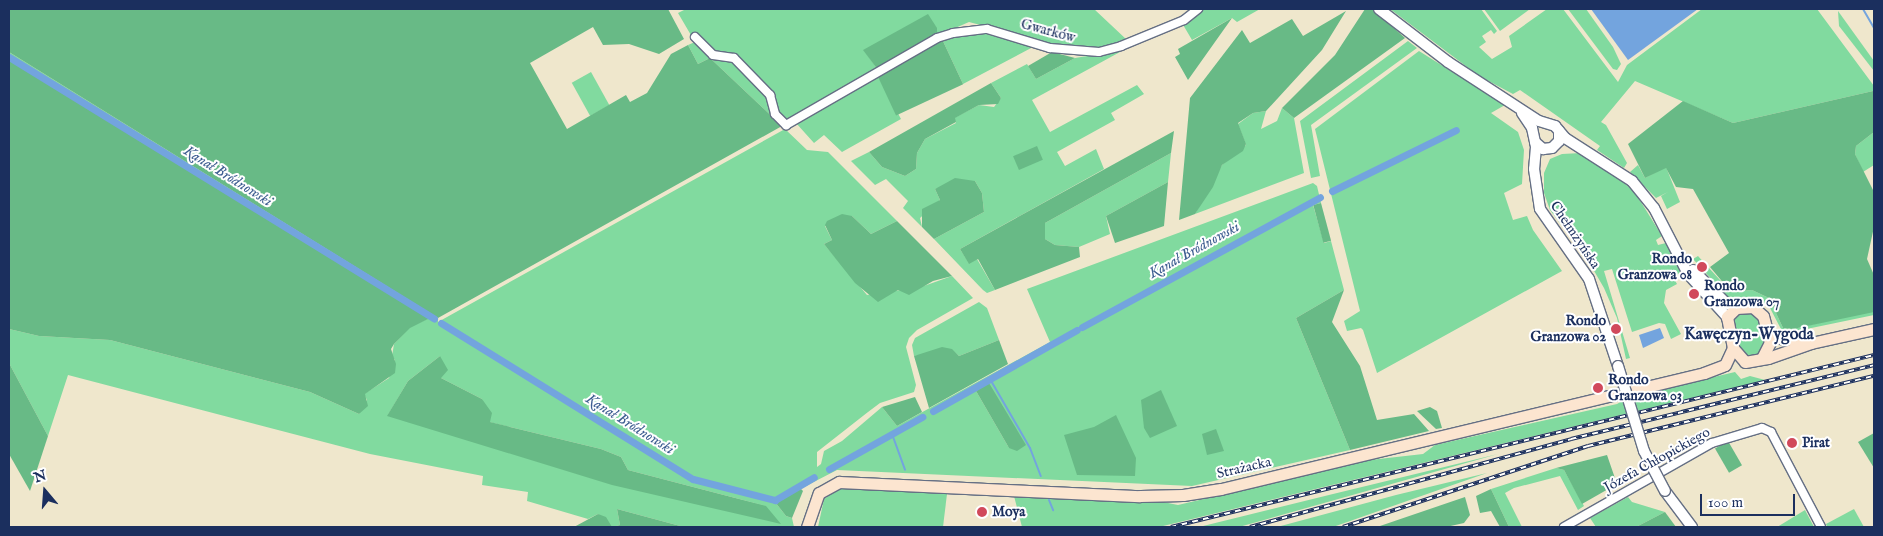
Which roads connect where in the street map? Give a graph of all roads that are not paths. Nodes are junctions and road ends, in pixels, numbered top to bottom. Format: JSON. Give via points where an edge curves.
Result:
{"nodes":[{"id":1,"x":1198,"y":9,"type":"edge"},
{"id":2,"x":1379,"y":9,"type":"edge"},
{"id":3,"x":695,"y":37,"type":"dead end"},
{"id":4,"x":1522,"y":110,"type":"junction"},
{"id":5,"x":1548,"y":124,"type":"junction"},
{"id":6,"x":1559,"y":132,"type":"junction"},
{"id":7,"x":1534,"y":138,"type":"junction"},
{"id":8,"x":1552,"y":148,"type":"junction"},
{"id":9,"x":1585,"y":150,"type":"junction"},
{"id":10,"x":1535,"y":175,"type":"junction"},
{"id":11,"x":1680,"y":256,"type":"junction"},
{"id":12,"x":1736,"y":308,"type":"junction"},
{"id":13,"x":1727,"y":317,"type":"junction"},
{"id":14,"x":1874,"y":329,"type":"edge"},
{"id":15,"x":1770,"y":336,"type":"junction"},
{"id":16,"x":1811,"y":343,"type":"junction"},
{"id":17,"x":1733,"y":348,"type":"junction"},
{"id":18,"x":1762,"y":358,"type":"junction"},
{"id":19,"x":1745,"y":362,"type":"junction"},
{"id":20,"x":1704,"y":373,"type":"junction"},
{"id":21,"x":807,"y":527,"type":"edge"},
{"id":22,"x":1564,"y":527,"type":"edge"},
{"id":23,"x":1692,"y":527,"type":"edge"},
{"id":24,"x":1821,"y":527,"type":"edge"}],
"edges":[{"from":1,"to":3,"type":"street","name":"Gwarków","via":[[1184,20],[1099,52],[1050,48],[987,29],[953,33],[937,38],[786,125],[775,114],[770,95],[734,58],[713,55]]},
{"from":2,"to":4,"type":"street","via":[[1441,58]]},
{"from":4,"to":5,"type":"street"},
{"from":4,"to":7,"type":"street","name":"Chełmżyńska"},
{"from":5,"to":6,"type":"street"},
{"from":5,"to":7,"type":"street","via":[[1539,126]]},
{"from":6,"to":8,"type":"street","via":[[1559,141]]},
{"from":6,"to":9,"type":"street"},
{"from":7,"to":8,"type":"street","via":[[1540,148]]},
{"from":7,"to":10,"type":"street","name":"Chełmżyńska"},
{"from":8,"to":9,"type":"street"},
{"from":8,"to":10,"type":"street"},
{"from":9,"to":11,"type":"street","via":[[1641,190]]},
{"from":10,"to":23,"type":"street","name":"Chełmżyńska","bridge":true,"via":[[1535,193],[1541,212],[1591,283],[1644,451],[1665,491]]},
{"from":11,"to":12,"type":"street","via":[[1727,304]]},
{"from":11,"to":13,"type":"street","via":[[1688,274]]},
{"from":12,"to":13,"type":"main road"},
{"from":12,"to":15,"type":"main road","via":[[1749,306],[1759,310]]},
{"from":13,"to":17,"type":"main road"},
{"from":14,"to":16,"type":"main road"},
{"from":15,"to":16,"type":"main road"},
{"from":15,"to":18,"type":"main road","via":[[1769,347]]},
{"from":16,"to":18,"type":"main road"},
{"from":17,"to":19,"type":"main road"},
{"from":17,"to":20,"type":"main road","name":"Strażacka","via":[[1725,365]]},
{"from":18,"to":19,"type":"main road"},
{"from":19,"to":20,"type":"main road","name":"Strażacka","via":[[1728,371]]},
{"from":20,"to":21,"type":"main road","name":"Strażacka","via":[[1440,439],[1194,493],[1140,496],[839,482],[819,493]]},
{"from":22,"to":24,"type":"street","name":"Józefa Chłopickiego","via":[[1712,443],[1767,429]]}]}
